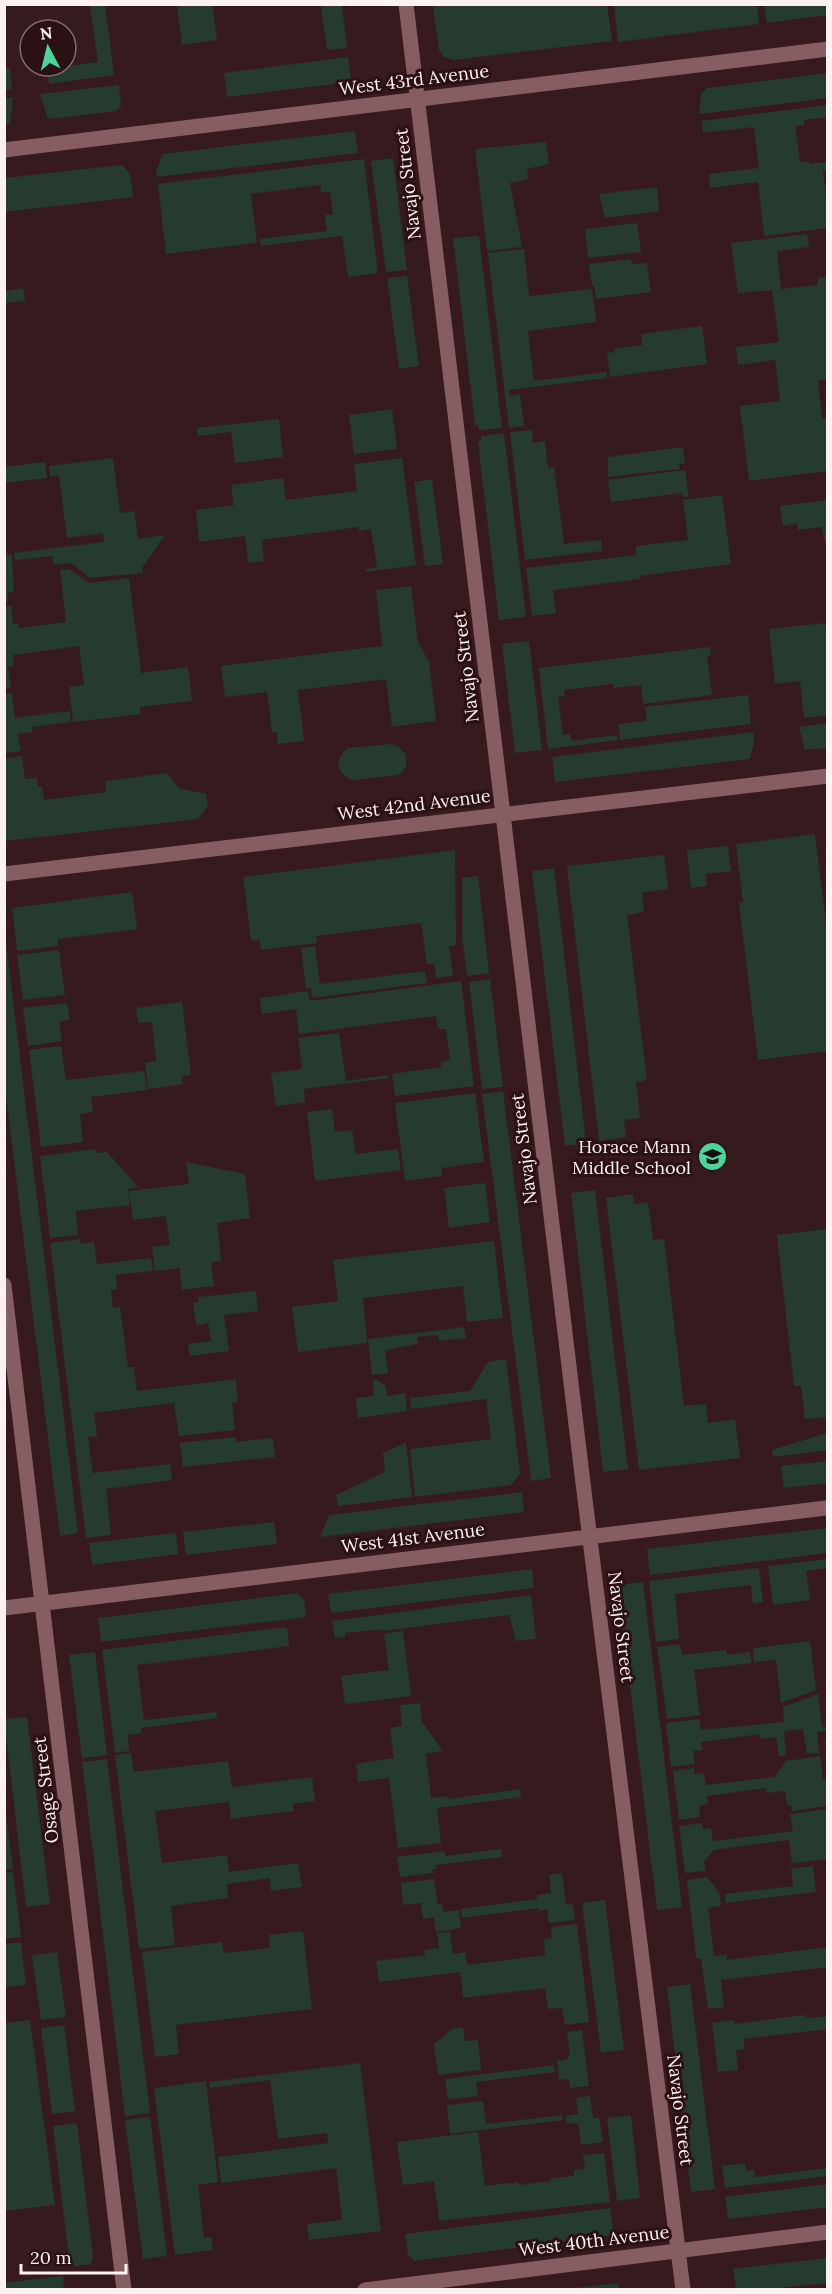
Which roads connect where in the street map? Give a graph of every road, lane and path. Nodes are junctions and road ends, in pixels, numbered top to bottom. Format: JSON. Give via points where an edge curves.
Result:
{"nodes":[{"id":1,"x":406,"y":4,"type":"edge"},
{"id":2,"x":828,"y":49,"type":"edge"},
{"id":3,"x":417,"y":99,"type":"junction"},
{"id":4,"x":4,"y":150,"type":"edge"},
{"id":5,"x":828,"y":776,"type":"edge"},
{"id":6,"x":504,"y":814,"type":"junction"},
{"id":7,"x":4,"y":874,"type":"edge"},
{"id":8,"x":4,"y":1285,"type":"edge"},
{"id":9,"x":826,"y":1508,"type":"dead end"},
{"id":10,"x":590,"y":1536,"type":"junction"},
{"id":11,"x":44,"y":1603,"type":"junction"},
{"id":12,"x":4,"y":1608,"type":"edge"},
{"id":13,"x":828,"y":2232,"type":"edge"},
{"id":14,"x":678,"y":2250,"type":"junction"},
{"id":15,"x":124,"y":2289,"type":"edge"},
{"id":16,"x":365,"y":2289,"type":"edge"},
{"id":17,"x":683,"y":2289,"type":"edge"}],
"edges":[{"from":1,"to":3,"type":"street","name":"Navajo Street"},
{"from":2,"to":3,"type":"street","name":"West 43rd Avenue"},
{"from":3,"to":4,"type":"street","name":"West 43rd Avenue"},
{"from":3,"to":6,"type":"street","name":"Navajo Street"},
{"from":5,"to":6,"type":"street","name":"West 42nd Avenue"},
{"from":6,"to":7,"type":"street","name":"West 42nd Avenue"},
{"from":6,"to":10,"type":"street","name":"Navajo Street"},
{"from":8,"to":11,"type":"street","name":"Osage Street"},
{"from":9,"to":10,"type":"street","name":"West 41st Avenue"},
{"from":10,"to":11,"type":"street","name":"West 41st Avenue"},
{"from":10,"to":14,"type":"street","name":"Navajo Street"},
{"from":11,"to":12,"type":"street","name":"West 41st Avenue"},
{"from":11,"to":15,"type":"street","name":"Osage Street"},
{"from":13,"to":14,"type":"street","name":"West 40th Avenue"},
{"from":14,"to":16,"type":"street","name":"West 40th Avenue"},
{"from":14,"to":17,"type":"street","name":"Navajo Street"}]}
